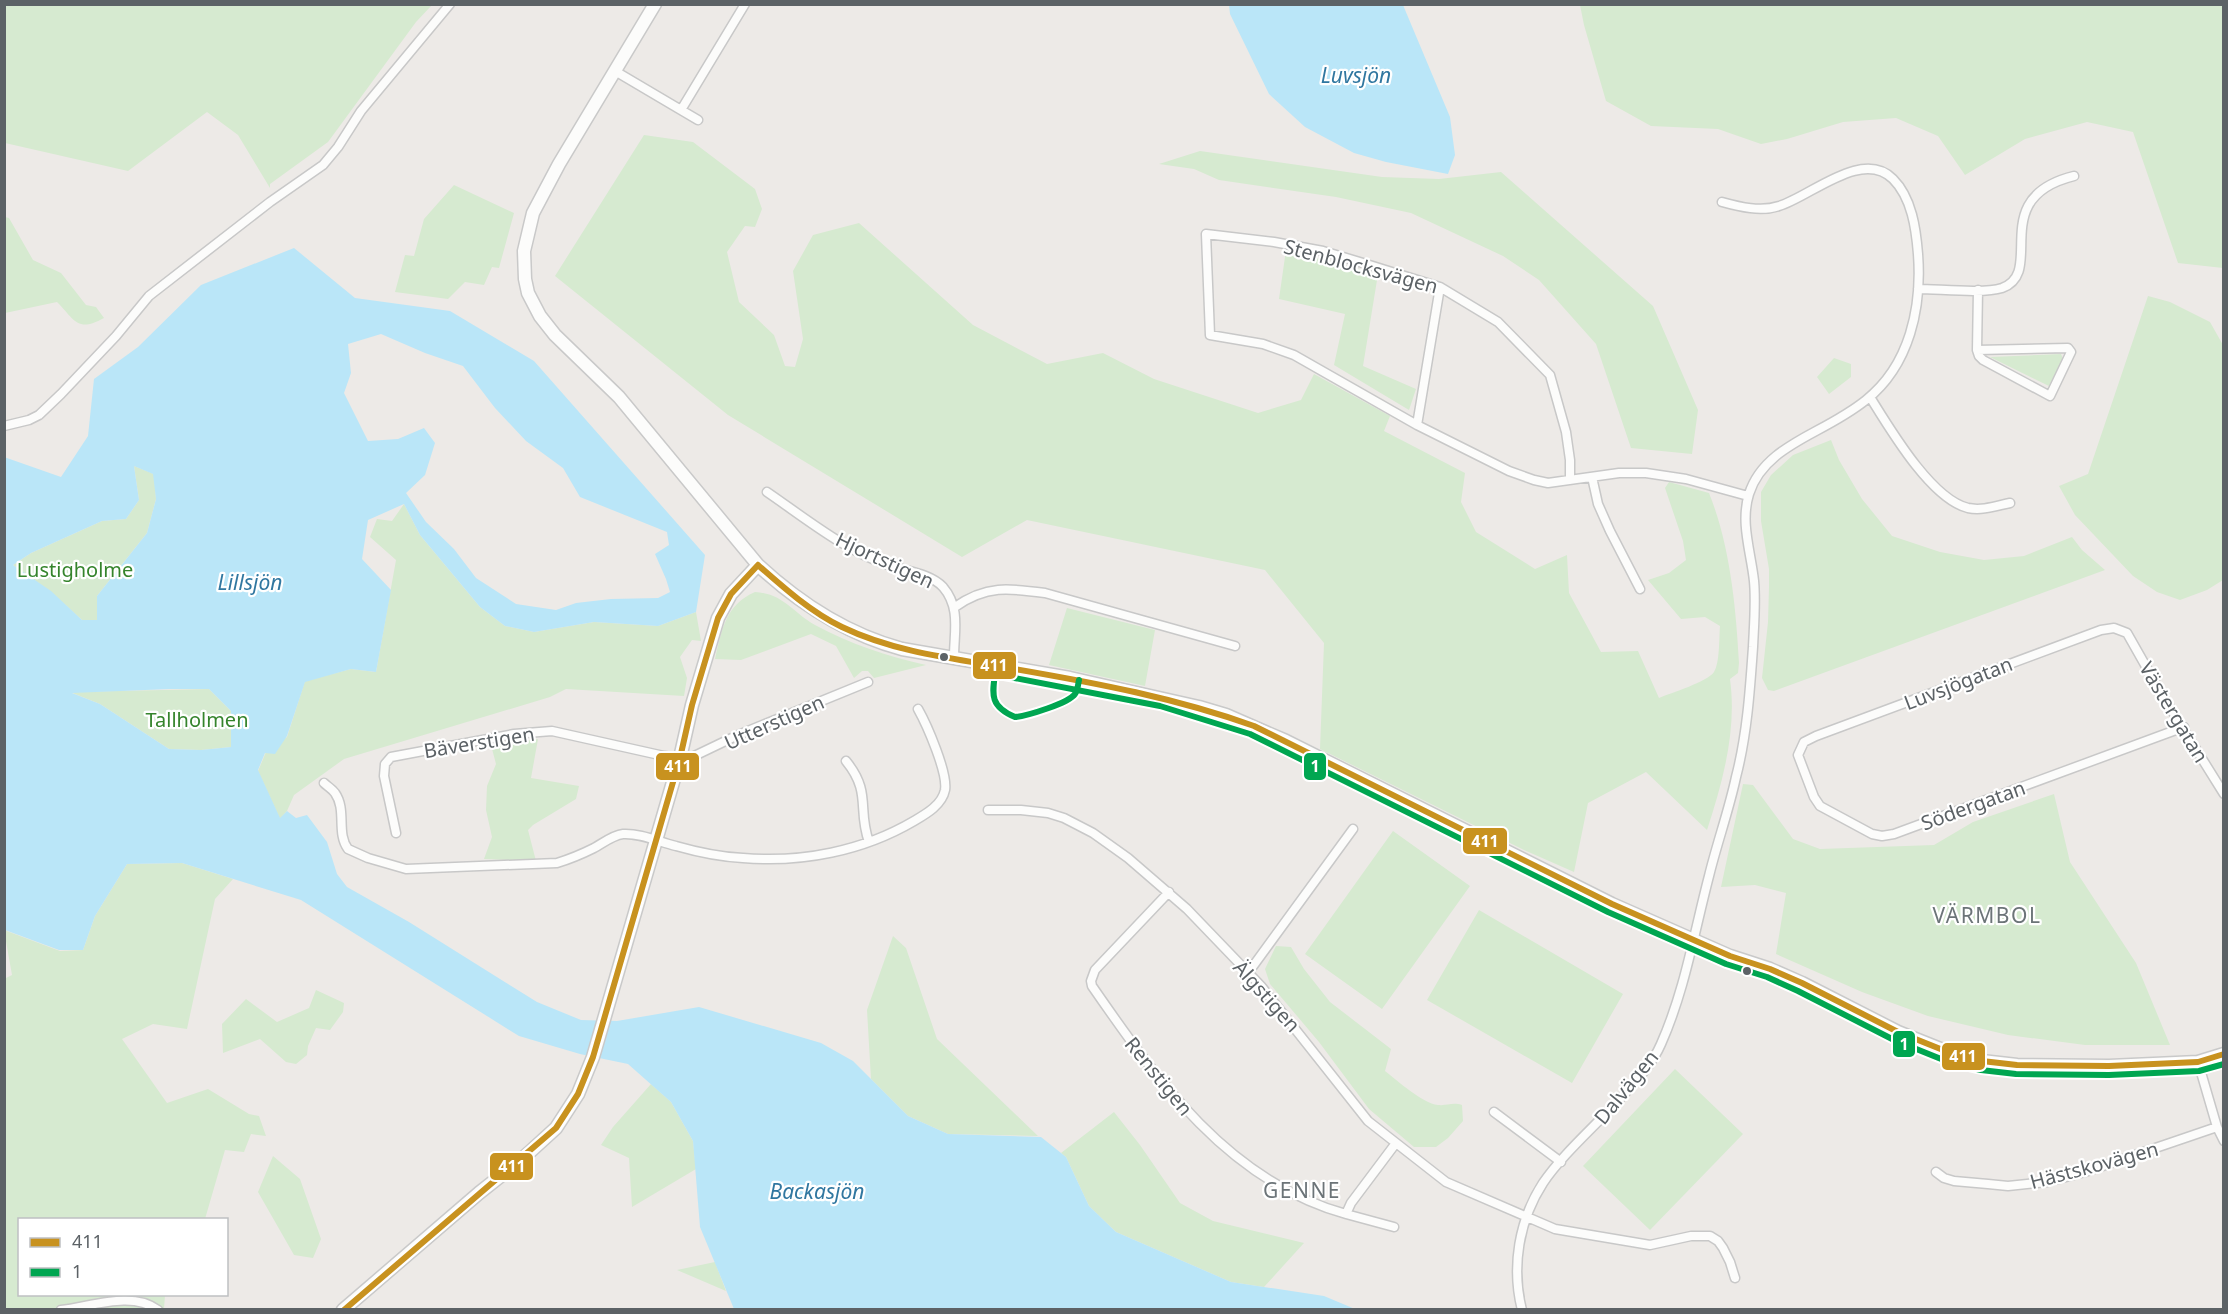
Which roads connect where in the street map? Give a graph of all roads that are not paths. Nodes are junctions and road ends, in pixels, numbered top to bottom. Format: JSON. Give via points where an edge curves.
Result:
{"nodes":[{"id":1,"x":450,"y":4,"type":"edge"},
{"id":2,"x":655,"y":4,"type":"edge"},
{"id":3,"x":745,"y":4,"type":"edge"},
{"id":4,"x":615,"y":71,"type":"junction"},
{"id":5,"x":681,"y":110,"type":"junction"},
{"id":6,"x":698,"y":120,"type":"dead end"},
{"id":7,"x":2074,"y":176,"type":"dead end"},
{"id":8,"x":1722,"y":202,"type":"dead end"},
{"id":9,"x":1440,"y":287,"type":"junction"},
{"id":10,"x":1918,"y":289,"type":"junction"},
{"id":11,"x":1978,"y":290,"type":"junction"},
{"id":12,"x":1977,"y":350,"type":"junction"},
{"id":13,"x":1870,"y":398,"type":"junction"},
{"id":14,"x":1417,"y":425,"type":"junction"},
{"id":15,"x":4,"y":426,"type":"edge"},
{"id":16,"x":1592,"y":477,"type":"junction"},
{"id":17,"x":1570,"y":480,"type":"junction"},
{"id":18,"x":767,"y":492,"type":"dead end"},
{"id":19,"x":1748,"y":496,"type":"junction"},
{"id":20,"x":2010,"y":503,"type":"dead end"},
{"id":21,"x":758,"y":565,"type":"junction"},
{"id":22,"x":1640,"y":589,"type":"dead end"},
{"id":23,"x":955,"y":607,"type":"junction"},
{"id":24,"x":2123,"y":630,"type":"joint"},
{"id":25,"x":1235,"y":646,"type":"dead end"},
{"id":26,"x":954,"y":657,"type":"junction"},
{"id":27,"x":868,"y":682,"type":"dead end"},
{"id":28,"x":918,"y":709,"type":"dead end"},
{"id":29,"x":2184,"y":727,"type":"junction"},
{"id":30,"x":1799,"y":751,"type":"joint"},
{"id":31,"x":680,"y":758,"type":"junction"},
{"id":32,"x":846,"y":761,"type":"dead end"},
{"id":33,"x":324,"y":783,"type":"dead end"},
{"id":34,"x":2223,"y":794,"type":"edge"},
{"id":35,"x":988,"y":810,"type":"dead end"},
{"id":36,"x":1353,"y":829,"type":"dead end"},
{"id":37,"x":396,"y":833,"type":"dead end"},
{"id":38,"x":656,"y":840,"type":"junction"},
{"id":39,"x":869,"y":842,"type":"junction"},
{"id":40,"x":1169,"y":892,"type":"junction"},
{"id":41,"x":1695,"y":940,"type":"junction"},
{"id":42,"x":1248,"y":972,"type":"junction"},
{"id":43,"x":2223,"y":1054,"type":"edge"},
{"id":44,"x":2198,"y":1062,"type":"junction"},
{"id":45,"x":1494,"y":1112,"type":"dead end"},
{"id":46,"x":2217,"y":1126,"type":"junction"},
{"id":47,"x":2223,"y":1141,"type":"edge"},
{"id":48,"x":1396,"y":1143,"type":"junction"},
{"id":49,"x":1561,"y":1161,"type":"junction"},
{"id":50,"x":1936,"y":1172,"type":"dead end"},
{"id":51,"x":1346,"y":1214,"type":"junction"},
{"id":52,"x":1527,"y":1217,"type":"junction"},
{"id":53,"x":1394,"y":1227,"type":"dead end"},
{"id":54,"x":1735,"y":1278,"type":"dead end"},
{"id":55,"x":61,"y":1310,"type":"edge"},
{"id":56,"x":158,"y":1310,"type":"edge"},
{"id":57,"x":343,"y":1310,"type":"edge"},
{"id":58,"x":1522,"y":1310,"type":"edge"}],
"edges":[{"from":1,"to":15,"type":"street","via":[[361,111],[323,165],[149,296],[47,408],[29,420]]},
{"from":2,"to":4,"type":"street"},
{"from":3,"to":5,"type":"street"},
{"from":4,"to":5,"type":"street"},
{"from":4,"to":21,"type":"street","via":[[532,213],[524,251],[528,294],[555,336],[619,397]]},
{"from":5,"to":6,"type":"street"},
{"from":7,"to":11,"type":"street","via":[[2058,180],[2027,204],[2016,277],[2009,285]]},
{"from":8,"to":10,"type":"street","via":[[1752,208],[1780,206],[1841,176],[1865,170],[1881,172],[1903,191],[1909,206],[1917,241]]},
{"from":9,"to":14,"type":"street"},
{"from":9,"to":14,"type":"street","name":"Stenblocksvägen","via":[[1323,251],[1206,234],[1210,335],[1263,344],[1294,355]]},
{"from":9,"to":17,"type":"street","name":"Stenblocksvägen","via":[[1498,322],[1550,375],[1566,432]]},
{"from":10,"to":11,"type":"street"},
{"from":10,"to":13,"type":"street","via":[[1916,313],[1906,345]]},
{"from":11,"to":12,"type":"street"},
{"from":12,"to":12,"type":"street","via":[[1983,360],[2049,396],[2071,351]]},
{"from":13,"to":19,"type":"street","via":[[1771,459]]},
{"from":13,"to":20,"type":"street","via":[[1913,460],[1945,497],[1979,509]]},
{"from":14,"to":17,"type":"street","name":"Stenblocksvägen","via":[[1524,477],[1548,483]]},
{"from":16,"to":17,"type":"street","name":"Stenblocksvägen"},
{"from":16,"to":19,"type":"street","name":"Stenblocksvägen","via":[[1646,473]]},
{"from":16,"to":22,"type":"street","via":[[1598,504]]},
{"from":18,"to":23,"type":"street","name":"Hjortstigen","via":[[872,559],[936,581]]},
{"from":19,"to":41,"type":"street","name":"Dalvägen","via":[[1746,526],[1755,610],[1752,673],[1736,781]]},
{"from":21,"to":26,"type":"street","via":[[796,598],[840,626],[881,644]]},
{"from":21,"to":31,"type":"street","via":[[731,594],[718,618]]},
{"from":23,"to":25,"type":"street","via":[[990,590],[1045,593]]},
{"from":23,"to":26,"type":"street"},
{"from":24,"to":29,"type":"street","name":"Västergatan"},
{"from":24,"to":30,"type":"street","name":"Luvsjögatan","via":[[2101,630],[1816,736],[1804,742]]},
{"from":26,"to":41,"type":"street","via":[[1081,680],[1226,715]]},
{"from":27,"to":31,"type":"street","name":"Utterstigen","via":[[738,735],[694,758]]},
{"from":28,"to":39,"type":"street","via":[[941,765],[945,789],[927,813]]},
{"from":29,"to":30,"type":"street","name":"Södergatan","via":[[1882,836],[1820,806],[1800,765]]},
{"from":29,"to":34,"type":"street","name":"Västergatan"},
{"from":31,"to":37,"type":"street","name":"Bäverstigen","via":[[552,731],[514,734],[391,757],[385,764],[384,776]]},
{"from":31,"to":38,"type":"street"},
{"from":32,"to":39,"type":"street","via":[[861,784]]},
{"from":33,"to":38,"type":"street","via":[[335,793],[339,804],[342,836],[348,849],[406,869],[557,863],[622,834]]},
{"from":35,"to":40,"type":"street","name":"Älgstigen","via":[[1048,813],[1079,824]]},
{"from":36,"to":42,"type":"street"},
{"from":38,"to":39,"type":"street","via":[[743,858],[823,855]]},
{"from":38,"to":57,"type":"street","via":[[579,1094],[556,1128]]},
{"from":40,"to":42,"type":"street","name":"Älgstigen"},
{"from":40,"to":51,"type":"street","name":"Renstigen","via":[[1095,970],[1092,986],[1156,1076],[1218,1143],[1252,1169],[1307,1201]]},
{"from":41,"to":44,"type":"street","via":[[1802,983],[1928,1045],[1982,1061],[2055,1066]]},
{"from":41,"to":49,"type":"street","name":"Dalvägen","via":[[1668,1027],[1652,1062]]},
{"from":42,"to":48,"type":"street","name":"Älgstigen","via":[[1368,1121]]},
{"from":43,"to":44,"type":"street"},
{"from":44,"to":46,"type":"street"},
{"from":45,"to":49,"type":"street"},
{"from":46,"to":47,"type":"street"},
{"from":46,"to":50,"type":"street","name":"Hästskovägen","via":[[2047,1182],[2008,1186],[1954,1181]]},
{"from":48,"to":51,"type":"street"},
{"from":48,"to":52,"type":"street","name":"Älgstigen","via":[[1446,1182]]},
{"from":49,"to":52,"type":"street","name":"Dalvägen","via":[[1544,1181]]},
{"from":51,"to":53,"type":"street","name":"Renstigen"},
{"from":52,"to":54,"type":"street","via":[[1545,1226],[1637,1244],[1710,1236],[1723,1248]]},
{"from":52,"to":58,"type":"street","name":"Dalvägen","via":[[1516,1268]]},
{"from":55,"to":56,"type":"street","via":[[124,1300],[147,1302]]}]}
